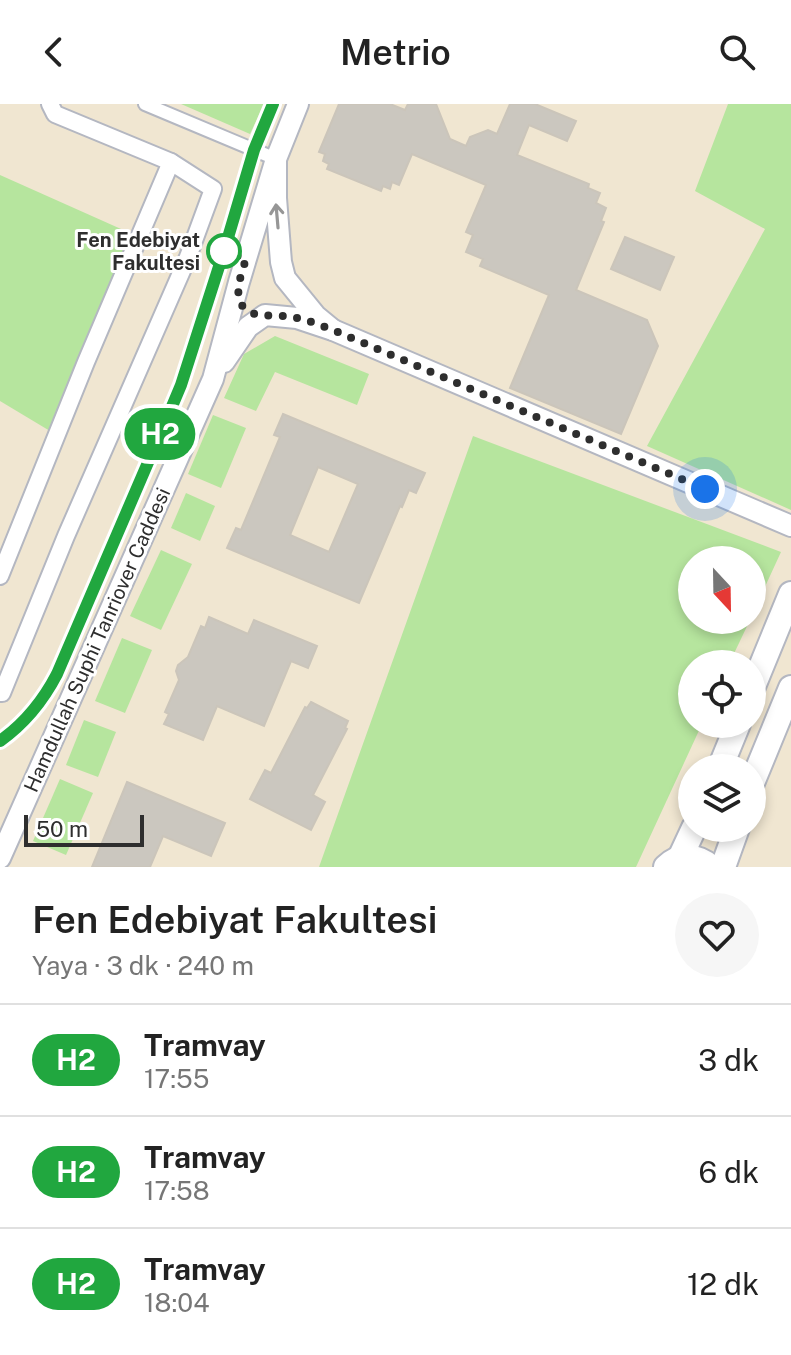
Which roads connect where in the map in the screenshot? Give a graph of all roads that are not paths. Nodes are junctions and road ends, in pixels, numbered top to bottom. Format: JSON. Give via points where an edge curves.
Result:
{"nodes":[{"id":1,"x":50,"y":104,"type":"edge"},
{"id":2,"x":145,"y":104,"type":"edge"},
{"id":3,"x":298,"y":104,"type":"edge"},
{"id":4,"x":276,"y":159,"type":"junction"},
{"id":5,"x":171,"y":162,"type":"junction"},
{"id":6,"x":285,"y":278,"type":"junction"},
{"id":7,"x":239,"y":282,"type":"junction"},
{"id":8,"x":265,"y":315,"type":"junction"},
{"id":9,"x":333,"y":330,"type":"junction"},
{"id":10,"x":213,"y":379,"type":"junction"},
{"id":11,"x":791,"y":526,"type":"edge"},
{"id":12,"x":0,"y":576,"type":"edge"},
{"id":13,"x":791,"y":594,"type":"edge"},
{"id":14,"x":766,"y":655,"type":"edge"},
{"id":15,"x":791,"y":688,"type":"edge"},
{"id":16,"x":0,"y":693,"type":"edge"},
{"id":17,"x":764,"y":754,"type":"edge"},
{"id":18,"x":685,"y":842,"type":"edge"},
{"id":19,"x":732,"y":842,"type":"edge"},
{"id":20,"x":0,"y":858,"type":"edge"},
{"id":21,"x":673,"y":862,"type":"edge"},
{"id":22,"x":711,"y":867,"type":"edge"},
{"id":23,"x":723,"y":867,"type":"edge"}],
"edges":[{"from":1,"to":5,"type":"street","via":[[55,114]]},
{"from":2,"to":4,"type":"street"},
{"from":3,"to":4,"type":"street"},
{"from":6,"to":4,"type":"street","one_way":true},
{"from":4,"to":7,"type":"street"},
{"from":5,"to":12,"type":"street"},
{"from":5,"to":16,"type":"street","via":[[213,189]]},
{"from":6,"to":7,"type":"street","via":[[274,268],[257,265]]},
{"from":6,"to":8,"type":"street","via":[[284,302]]},
{"from":6,"to":9,"type":"street"},
{"from":7,"to":8,"type":"street","via":[[243,306]]},
{"from":7,"to":10,"type":"street"},
{"from":8,"to":9,"type":"street"},
{"from":8,"to":10,"type":"street","via":[[248,327]]},
{"from":9,"to":11,"type":"street"},
{"from":10,"to":20,"type":"street","name":"Hamdullah Suphi Tanriover Caddesi"},
{"from":13,"to":14,"type":"main road"},
{"from":15,"to":17,"type":"main road"},
{"from":18,"to":21,"type":"main road"},
{"from":19,"to":23,"type":"main road"},
{"from":21,"to":22,"type":"main road","via":[[690,857]]}]}
